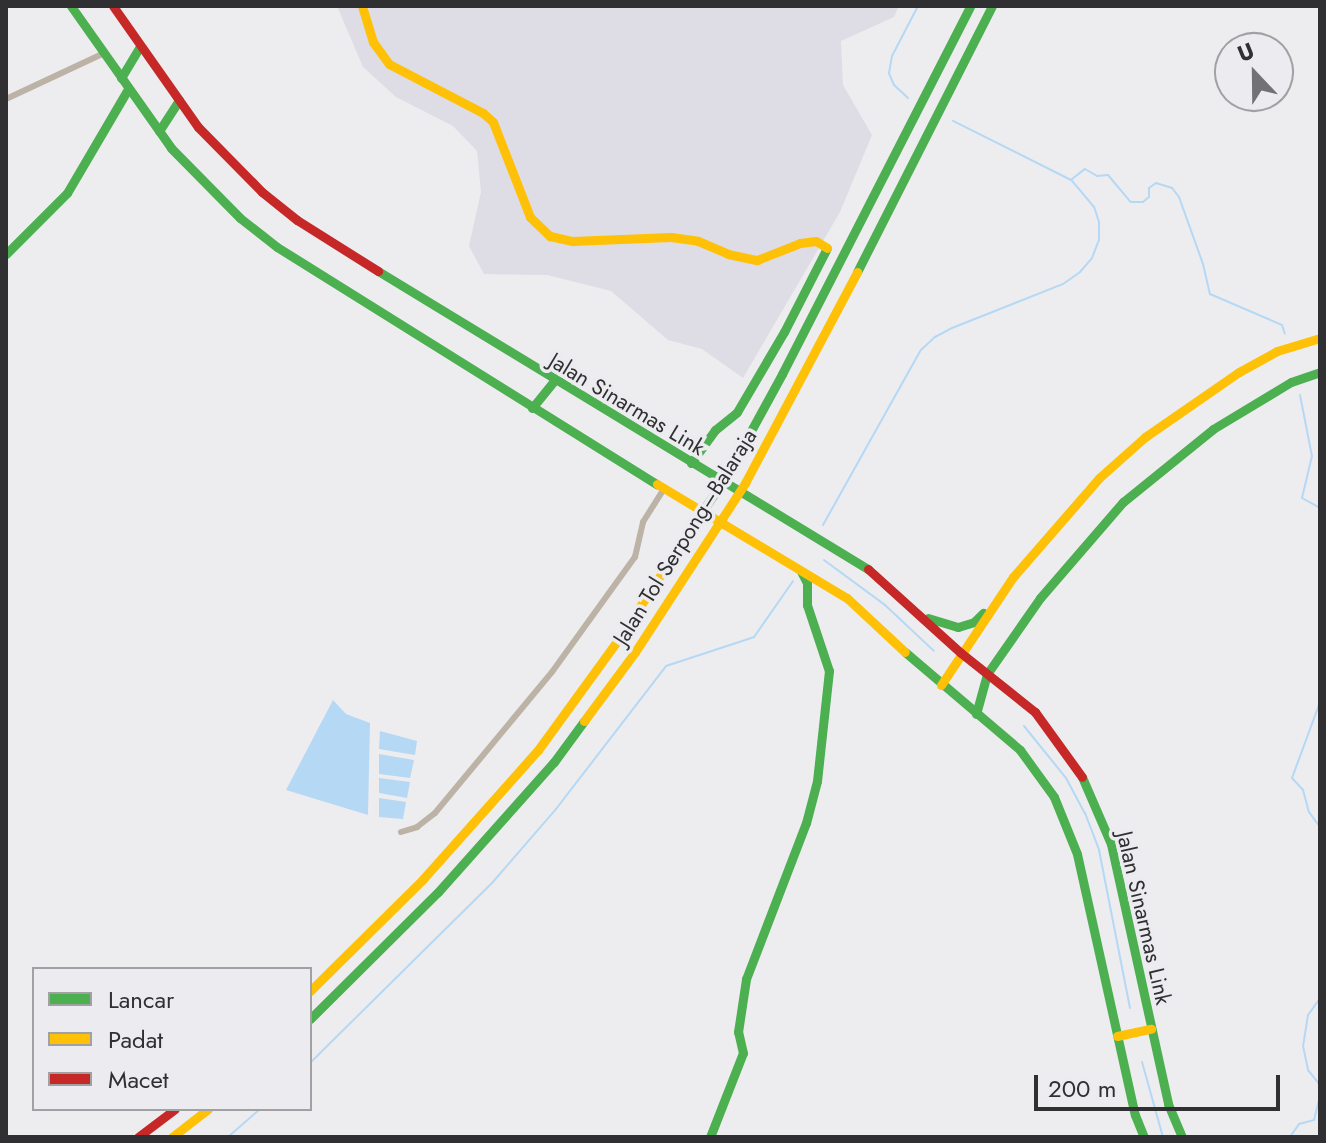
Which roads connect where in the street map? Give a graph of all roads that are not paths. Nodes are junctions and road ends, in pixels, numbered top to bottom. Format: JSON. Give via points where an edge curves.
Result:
{"nodes":[{"id":1,"x":71,"y":6,"type":"edge"},
{"id":2,"x":113,"y":6,"type":"edge"},
{"id":3,"x":362,"y":6,"type":"edge"},
{"id":4,"x":970,"y":6,"type":"edge"},
{"id":5,"x":992,"y":6,"type":"edge"},
{"id":6,"x":140,"y":46,"type":"junction"},
{"id":7,"x":104,"y":53,"type":"junction"},
{"id":8,"x":121,"y":78,"type":"junction"},
{"id":9,"x":128,"y":89,"type":"junction"},
{"id":10,"x":6,"y":99,"type":"edge"},
{"id":11,"x":179,"y":100,"type":"junction"},
{"id":12,"x":159,"y":131,"type":"junction"},
{"id":13,"x":6,"y":254,"type":"edge"},
{"id":14,"x":1320,"y":338,"type":"edge"},
{"id":15,"x":1320,"y":372,"type":"edge"},
{"id":16,"x":554,"y":381,"type":"junction"},
{"id":17,"x":532,"y":408,"type":"junction"},
{"id":18,"x":691,"y":463,"type":"junction"},
{"id":19,"x":665,"y":487,"type":"junction"},
{"id":20,"x":800,"y":569,"type":"junction"},
{"id":21,"x":994,"y":604,"type":"junction"},
{"id":22,"x":921,"y":615,"type":"junction"},
{"id":23,"x":961,"y":653,"type":"junction"},
{"id":24,"x":987,"y":674,"type":"junction"},
{"id":25,"x":941,"y":685,"type":"junction"},
{"id":26,"x":976,"y":714,"type":"junction"},
{"id":27,"x":401,"y":832,"type":"dead end"},
{"id":28,"x":312,"y":989,"type":"edge"},
{"id":29,"x":312,"y":1017,"type":"edge"},
{"id":30,"x":1151,"y":1029,"type":"junction"},
{"id":31,"x":1117,"y":1036,"type":"junction"},
{"id":32,"x":172,"y":1111,"type":"edge"},
{"id":33,"x":205,"y":1111,"type":"edge"},
{"id":34,"x":138,"y":1137,"type":"edge"},
{"id":35,"x":172,"y":1137,"type":"edge"},
{"id":36,"x":710,"y":1137,"type":"edge"},
{"id":37,"x":1144,"y":1137,"type":"edge"},
{"id":38,"x":1182,"y":1137,"type":"edge"}],
"edges":[{"from":1,"to":7,"type":"main road"},
{"from":2,"to":6,"type":"main road","name":"Jalan Sinarmas Link"},
{"from":3,"to":18,"type":"main road","via":[[373,42],[389,64],[493,122],[530,217],[550,236],[572,241],[671,237],[757,260],[800,243],[816,241],[827,247],[737,412],[715,430]]},
{"from":4,"to":28,"type":"main road","name":"Jalan Tol Serpong–Balaraja","via":[[728,473],[618,640],[538,750],[423,879]]},
{"from":5,"to":29,"type":"main road","name":"Jalan Tol Serpong–Balaraja","via":[[800,384],[745,483],[635,652],[554,762],[438,892]]},
{"from":6,"to":8,"type":"main road"},
{"from":6,"to":11,"type":"main road","name":"Jalan Sinarmas Link"},
{"from":7,"to":8,"type":"main road"},
{"from":7,"to":10,"type":"street"},
{"from":8,"to":9,"type":"main road"},
{"from":9,"to":12,"type":"main road"},
{"from":9,"to":13,"type":"main road","via":[[67,193]]},
{"from":11,"to":12,"type":"main road"},
{"from":11,"to":16,"type":"main road","name":"Jalan Sinarmas Link","via":[[230,161],[297,220]]},
{"from":12,"to":17,"type":"main road","via":[[205,185],[277,247]]},
{"from":14,"to":21,"type":"main road","via":[[1277,351],[1239,372],[1145,437],[1058,522]]},
{"from":15,"to":24,"type":"main road","via":[[1291,382],[1213,429],[1123,502],[1040,598]]},
{"from":16,"to":17,"type":"main road"},
{"from":16,"to":18,"type":"main road","name":"Jalan Sinarmas Link"},
{"from":17,"to":19,"type":"main road"},
{"from":18,"to":22,"type":"main road","name":"Jalan Sinarmas Link","via":[[869,570]]},
{"from":19,"to":20,"type":"main road"},
{"from":19,"to":27,"type":"street","via":[[643,522],[635,557],[552,672],[435,813]]},
{"from":20,"to":25,"type":"main road","via":[[868,615]]},
{"from":20,"to":36,"type":"main road","via":[[829,671],[817,781],[746,979],[738,1032],[743,1053]]},
{"from":21,"to":22,"type":"main road","via":[[974,622],[958,627]]},
{"from":21,"to":23,"type":"main road"},
{"from":22,"to":23,"type":"main road","name":"Jalan Sinarmas Link"},
{"from":23,"to":24,"type":"main road","name":"Jalan Sinarmas Link"},
{"from":23,"to":25,"type":"main road"},
{"from":24,"to":26,"type":"main road"},
{"from":24,"to":30,"type":"main road","name":"Jalan Sinarmas Link","via":[[1035,712],[1084,779],[1100,813]]},
{"from":25,"to":26,"type":"main road"},
{"from":26,"to":31,"type":"main road","via":[[1020,750],[1068,826]]},
{"from":30,"to":31,"type":"main road","name":"Jalan Sinarmas Link"},
{"from":30,"to":38,"type":"main road","name":"Jalan Sinarmas Link","via":[[1168,1104]]},
{"from":31,"to":37,"type":"main road"},
{"from":32,"to":34,"type":"main road"},
{"from":33,"to":35,"type":"main road"}]}
